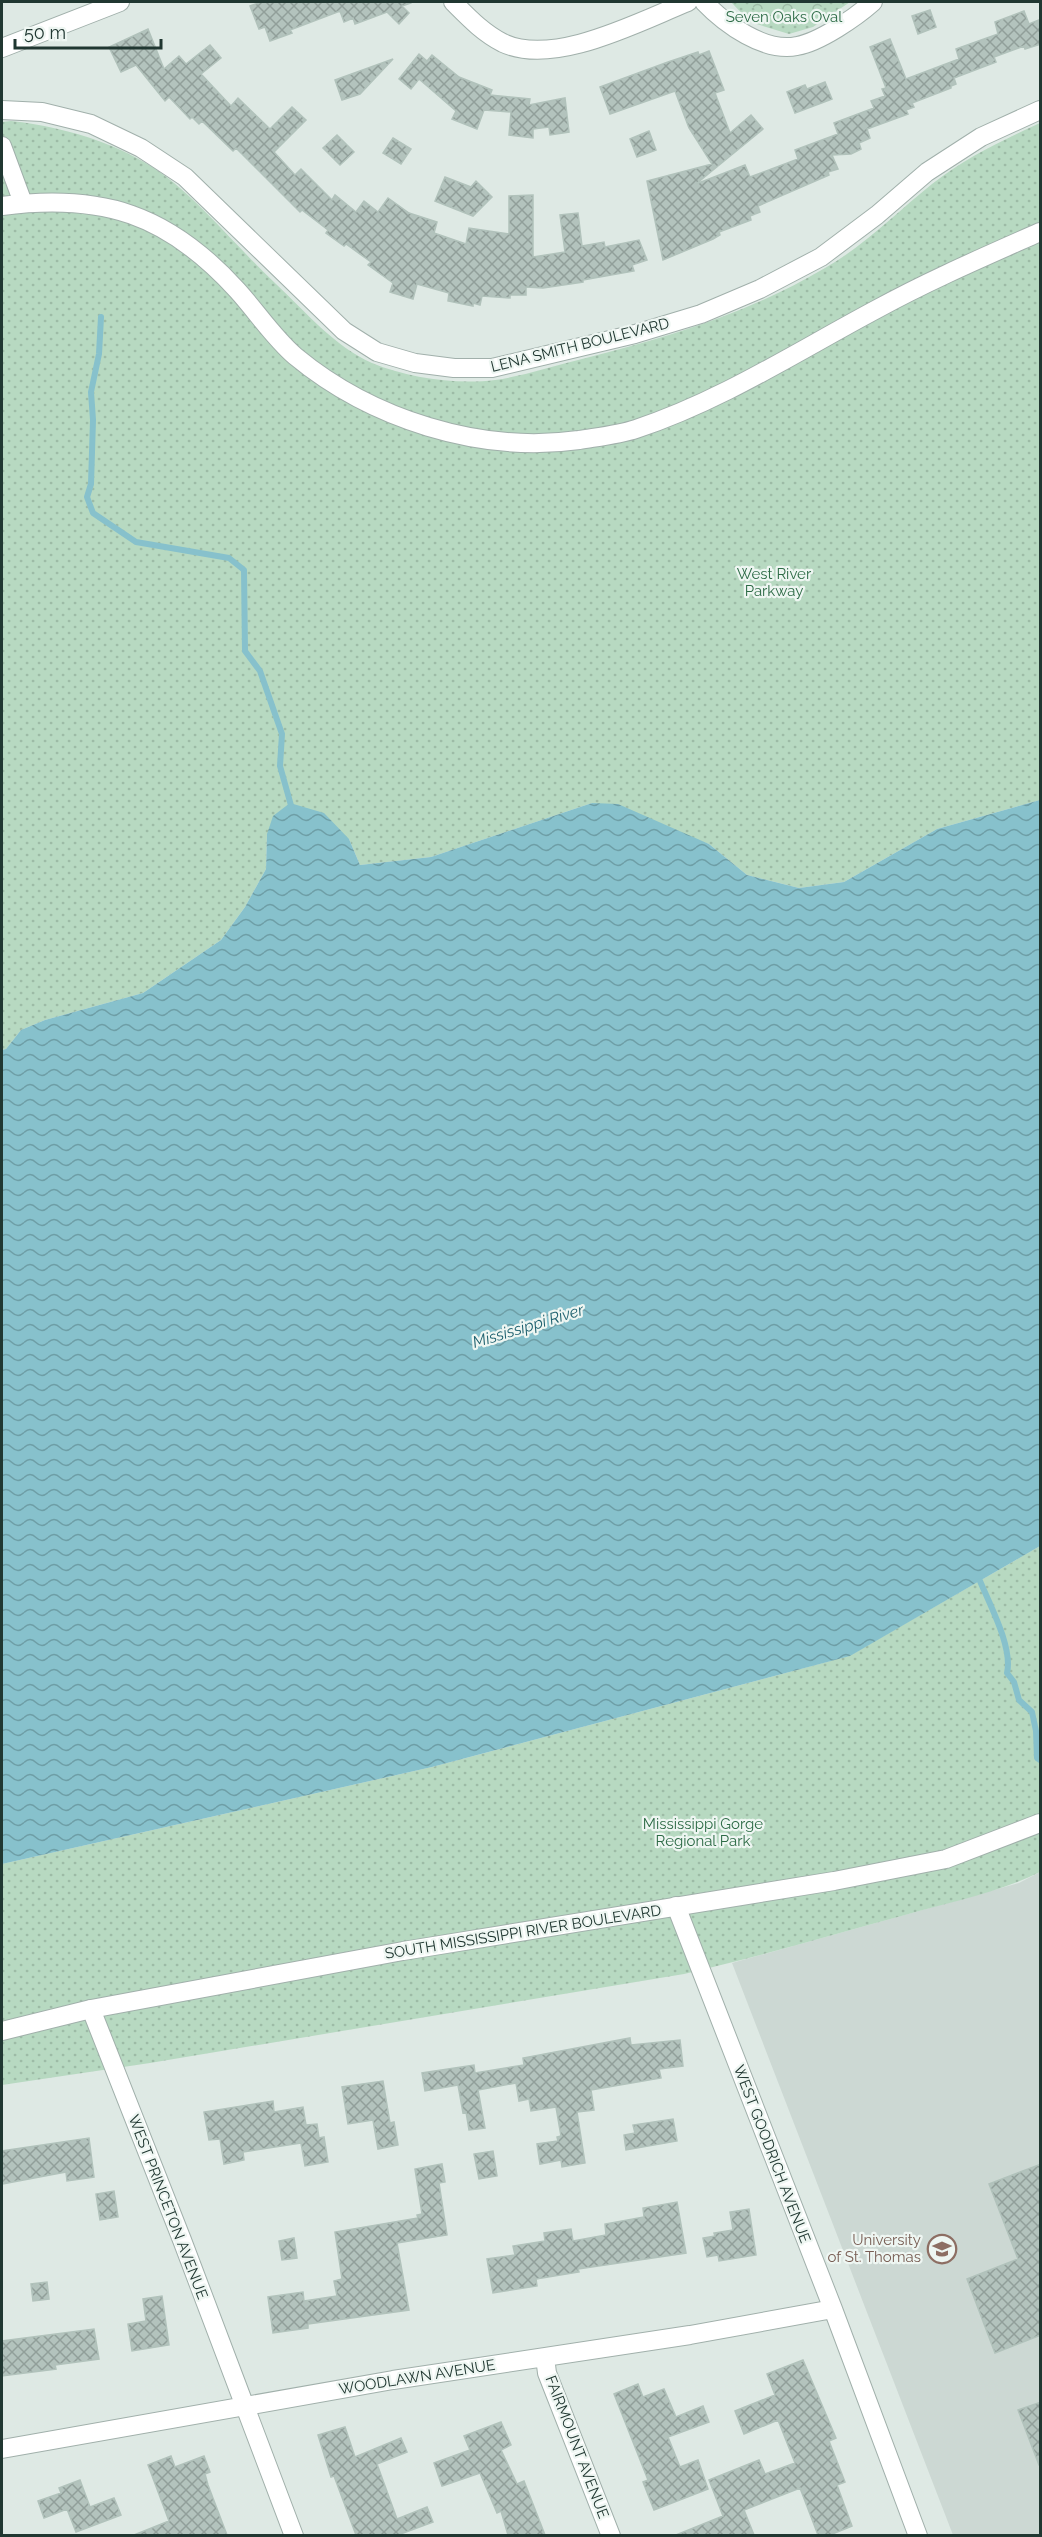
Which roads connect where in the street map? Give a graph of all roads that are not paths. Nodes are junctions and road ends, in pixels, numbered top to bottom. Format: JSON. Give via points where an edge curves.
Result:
{"nodes":[{"id":1,"x":120,"y":2,"type":"edge"},
{"id":2,"x":453,"y":2,"type":"edge"},
{"id":3,"x":688,"y":2,"type":"edge"},
{"id":4,"x":704,"y":2,"type":"edge"},
{"id":5,"x":873,"y":2,"type":"edge"},
{"id":6,"x":2,"y":48,"type":"edge"},
{"id":7,"x":2,"y":110,"type":"edge"},
{"id":8,"x":1041,"y":110,"type":"edge"},
{"id":9,"x":2,"y":146,"type":"edge"},
{"id":10,"x":23,"y":203,"type":"junction"},
{"id":11,"x":2,"y":206,"type":"edge"},
{"id":12,"x":1041,"y":232,"type":"edge"},
{"id":13,"x":1041,"y":1823,"type":"edge"},
{"id":14,"x":676,"y":1906,"type":"junction"},
{"id":15,"x":91,"y":2009,"type":"junction"},
{"id":16,"x":2,"y":2031,"type":"edge"},
{"id":17,"x":833,"y":2309,"type":"junction"},
{"id":18,"x":545,"y":2357,"type":"junction"},
{"id":19,"x":244,"y":2406,"type":"junction"},
{"id":20,"x":2,"y":2449,"type":"edge"},
{"id":21,"x":294,"y":2535,"type":"edge"},
{"id":22,"x":611,"y":2535,"type":"edge"},
{"id":23,"x":918,"y":2535,"type":"edge"}],
"edges":[{"from":1,"to":6,"type":"street"},
{"from":2,"to":3,"type":"street","via":[[481,30],[528,51],[589,41]]},
{"from":4,"to":5,"type":"street","via":[[719,17],[763,43],[796,47],[821,36]]},
{"from":7,"to":8,"type":"street","name":"LENA SMITH BOULEVARD","via":[[42,112],[92,124],[141,148],[185,177],[344,331],[377,352],[415,363],[492,368],[634,334],[701,314],[760,289],[821,257],[927,172],[981,137]]},
{"from":9,"to":10,"type":"street"},
{"from":10,"to":11,"type":"street"},
{"from":10,"to":12,"type":"street","via":[[85,202],[133,214],[171,233],[205,257],[293,354],[338,388],[364,401],[416,424],[468,436],[546,443],[633,430],[688,410],[885,304]]},
{"from":13,"to":14,"type":"street","name":"SOUTH MISSISSIPPI RIVER BOULEVARD","via":[[946,1859]]},
{"from":14,"to":15,"type":"street","name":"SOUTH MISSISSIPPI RIVER BOULEVARD","via":[[403,1951]]},
{"from":14,"to":17,"type":"street","name":"WEST GOODRICH AVENUE"},
{"from":15,"to":16,"type":"street","name":"SOUTH MISSISSIPPI RIVER BOULEVARD"},
{"from":15,"to":19,"type":"street","name":"WEST PRINCETON AVENUE"},
{"from":17,"to":18,"type":"street","name":"WOODLAWN AVENUE"},
{"from":17,"to":23,"type":"street","name":"WEST GOODRICH AVENUE"},
{"from":18,"to":19,"type":"street","name":"WOODLAWN AVENUE"},
{"from":18,"to":22,"type":"street","name":"FAIRMOUNT AVENUE","via":[[547,2373]]},
{"from":19,"to":20,"type":"street","name":"WOODLAWN AVENUE"},
{"from":19,"to":21,"type":"street","name":"WEST PRINCETON AVENUE"}]}
